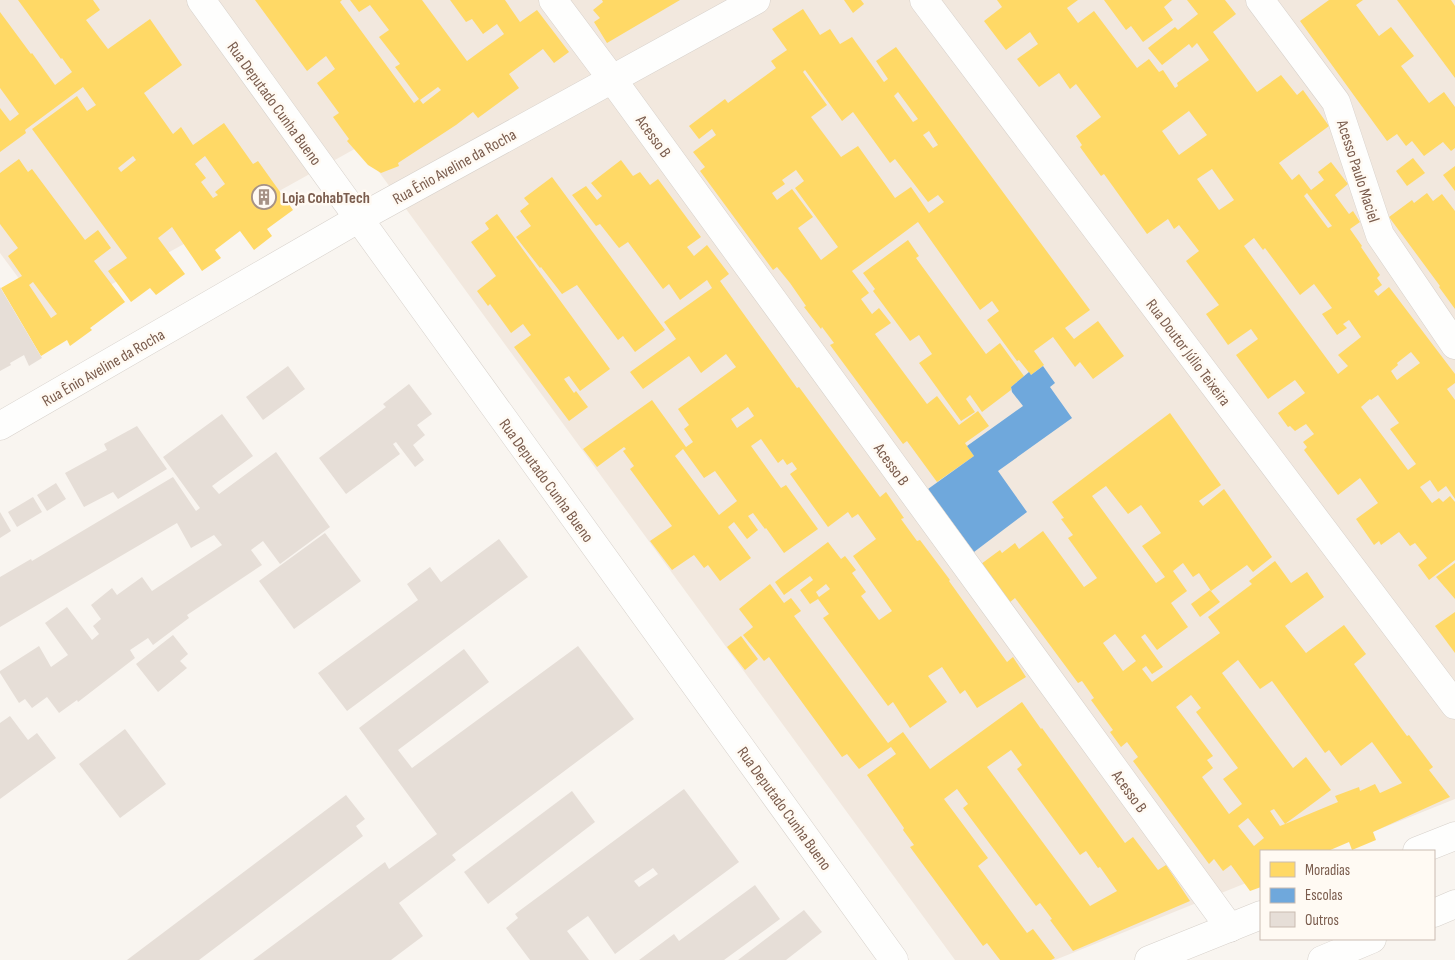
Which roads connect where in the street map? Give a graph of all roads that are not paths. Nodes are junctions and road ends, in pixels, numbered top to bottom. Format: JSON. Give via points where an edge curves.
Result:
{"nodes":[{"id":1,"x":201,"y":0,"type":"edge"},
{"id":2,"x":553,"y":0,"type":"edge"},
{"id":3,"x":756,"y":0,"type":"edge"},
{"id":4,"x":924,"y":0,"type":"edge"},
{"id":5,"x":1260,"y":0,"type":"edge"},
{"id":6,"x":612,"y":79,"type":"junction"},
{"id":7,"x":358,"y":219,"type":"junction"},
{"id":8,"x":1455,"y":345,"type":"edge"},
{"id":9,"x":0,"y":426,"type":"edge"},
{"id":10,"x":1455,"y":705,"type":"edge"},
{"id":11,"x":1455,"y":836,"type":"edge"},
{"id":12,"x":1420,"y":850,"type":"edge"},
{"id":13,"x":1455,"y":904,"type":"edge"},
{"id":14,"x":1435,"y":912,"type":"edge"},
{"id":15,"x":1260,"y":916,"type":"edge"},
{"id":16,"x":1230,"y":928,"type":"junction"},
{"id":17,"x":1370,"y":940,"type":"edge"},
{"id":18,"x":894,"y":960,"type":"edge"},
{"id":19,"x":1149,"y":960,"type":"edge"},
{"id":20,"x":1322,"y":960,"type":"edge"}],
"edges":[{"from":1,"to":7,"type":"street","name":"Rua Deputado Cunha Bueno"},
{"from":2,"to":6,"type":"street","name":"Acesso B"},
{"from":3,"to":6,"type":"street","name":"Rua Ênio Aveline da Rocha"},
{"from":4,"to":10,"type":"street","name":"Rua Doutor Júlio Teixeira"},
{"from":5,"to":8,"type":"street","name":"Acesso Paulo Maciel","via":[[1336,102],[1380,236]]},
{"from":6,"to":7,"type":"street","name":"Rua Ênio Aveline da Rocha"},
{"from":6,"to":16,"type":"street","name":"Acesso B"},
{"from":7,"to":9,"type":"street","name":"Rua Ênio Aveline da Rocha"},
{"from":7,"to":18,"type":"street","name":"Rua Deputado Cunha Bueno"},
{"from":11,"to":12,"type":"street"},
{"from":13,"to":14,"type":"street"},
{"from":15,"to":16,"type":"street"},
{"from":16,"to":19,"type":"street"},
{"from":17,"to":20,"type":"street"}]}
